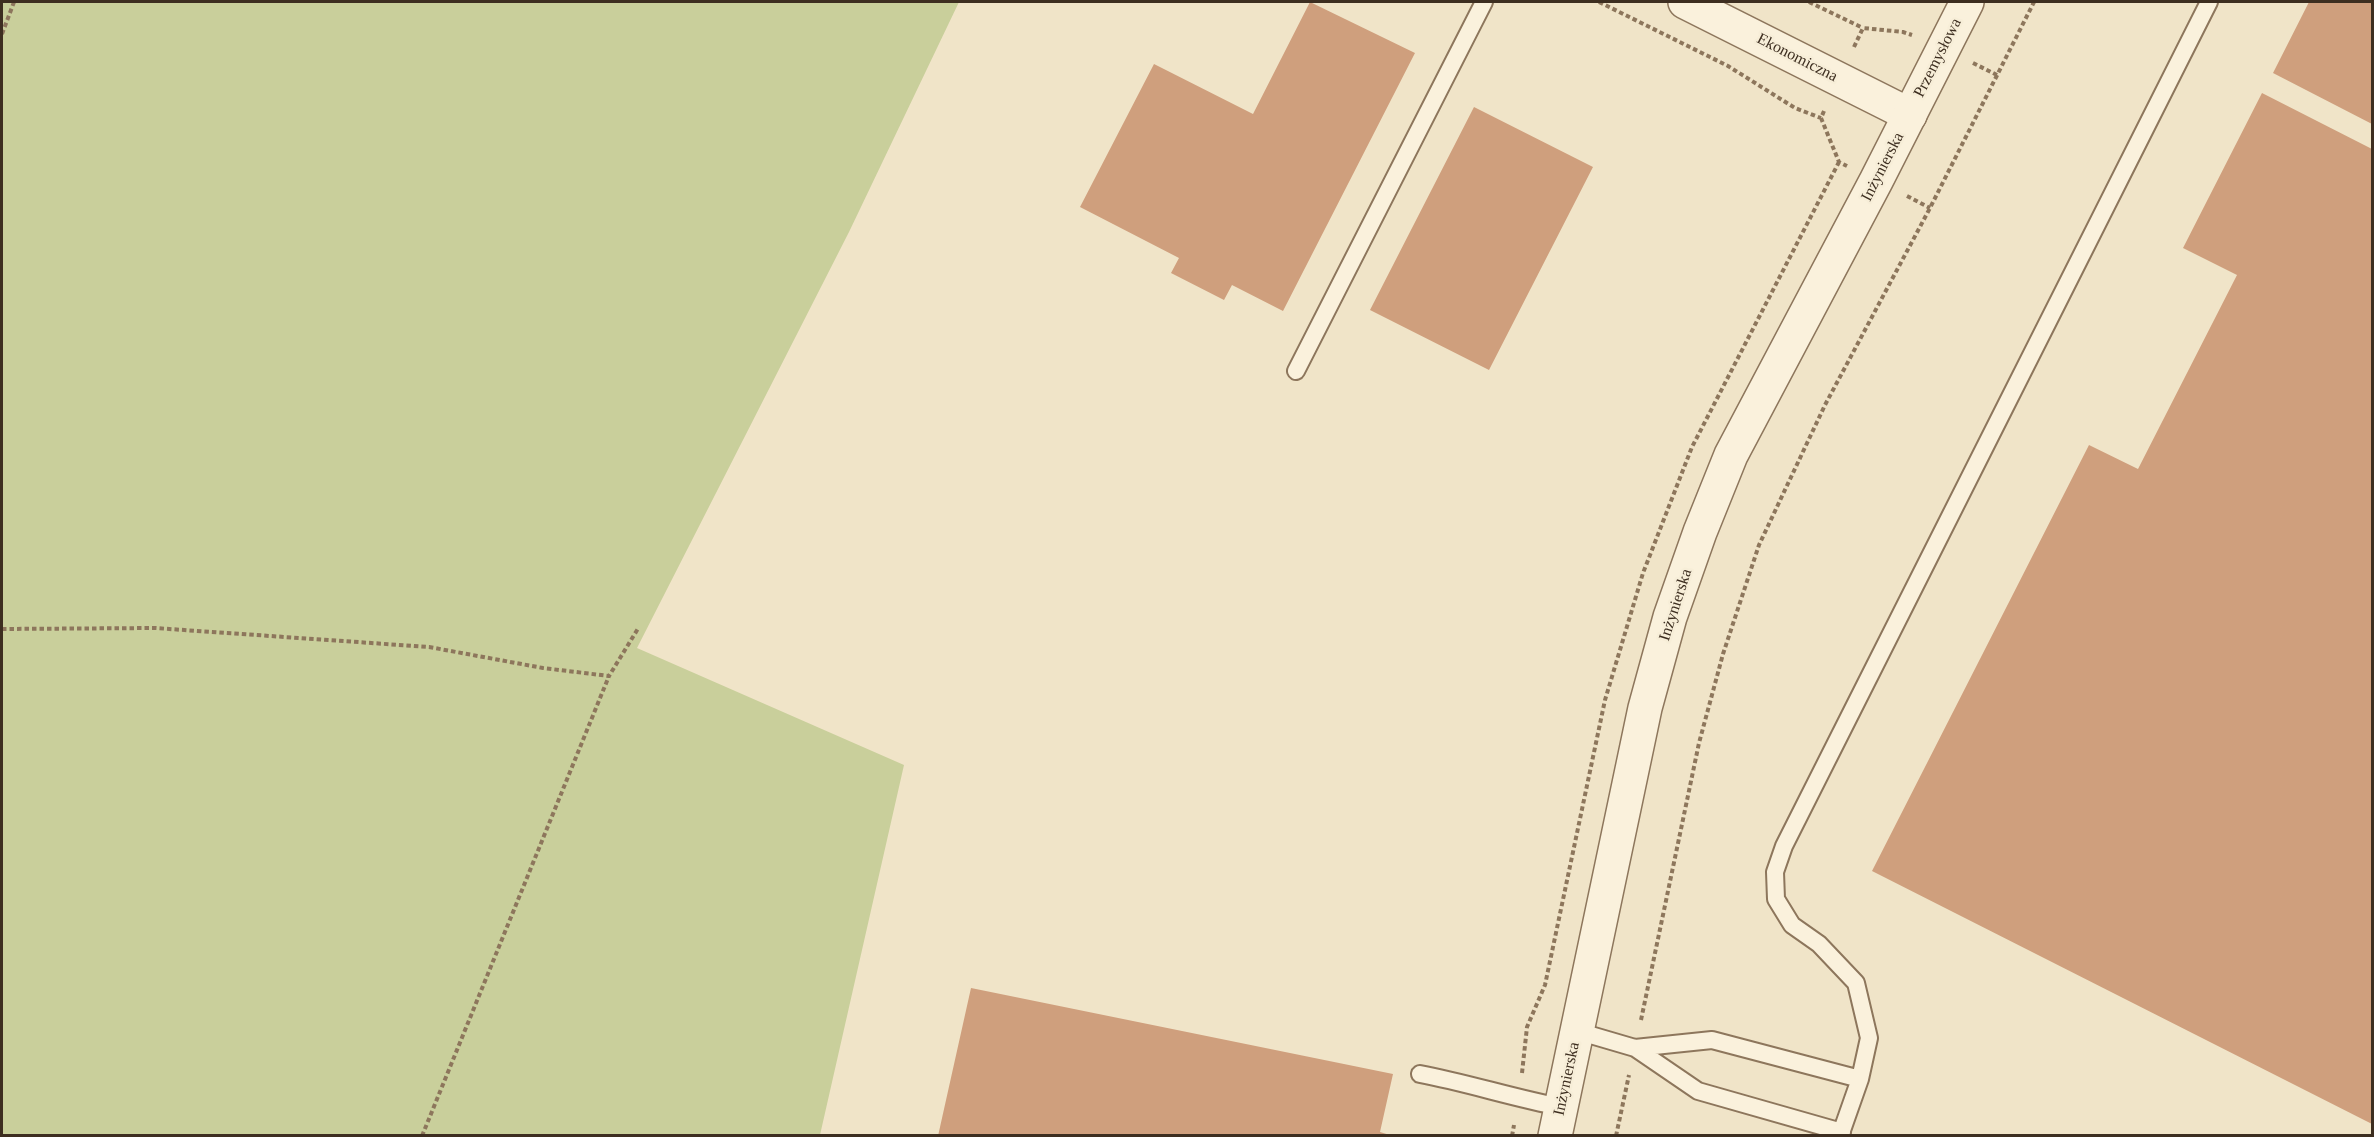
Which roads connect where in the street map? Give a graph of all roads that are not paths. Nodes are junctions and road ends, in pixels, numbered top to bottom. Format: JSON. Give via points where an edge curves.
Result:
{"nodes":[{"id":1,"x":1484,"y":2,"type":"edge"},
{"id":2,"x":1685,"y":2,"type":"edge"},
{"id":3,"x":1967,"y":2,"type":"edge"},
{"id":4,"x":2209,"y":2,"type":"edge"},
{"id":5,"x":1910,"y":115,"type":"junction"},
{"id":6,"x":1296,"y":371,"type":"dead end"},
{"id":7,"x":1577,"y":1031,"type":"junction"},
{"id":8,"x":1635,"y":1048,"type":"junction"},
{"id":9,"x":1420,"y":1074,"type":"dead end"},
{"id":10,"x":1860,"y":1079,"type":"junction"},
{"id":11,"x":1558,"y":1121,"type":"edge"},
{"id":12,"x":1841,"y":1134,"type":"edge"}],
"edges":[{"from":1,"to":6,"type":"lane"},
{"from":2,"to":5,"type":"street","name":"Ekonomiczna"},
{"from":3,"to":5,"type":"street","name":"Przemysłowa"},
{"from":4,"to":10,"type":"lane","via":[[1784,846],[1775,872],[1776,899],[1792,925],[1820,944],[1856,983],[1869,1038]]},
{"from":5,"to":7,"type":"street","name":"Inżynierska","via":[[1731,455],[1700,532],[1670,617],[1646,708]]},
{"from":7,"to":8,"type":"lane"},
{"from":7,"to":11,"type":"street","name":"Inżynierska"},
{"from":8,"to":10,"type":"lane","via":[[1712,1040]]},
{"from":8,"to":12,"type":"lane","via":[[1698,1092]]},
{"from":9,"to":11,"type":"lane","via":[[1519,1099]]},
{"from":10,"to":12,"type":"lane"}]}
